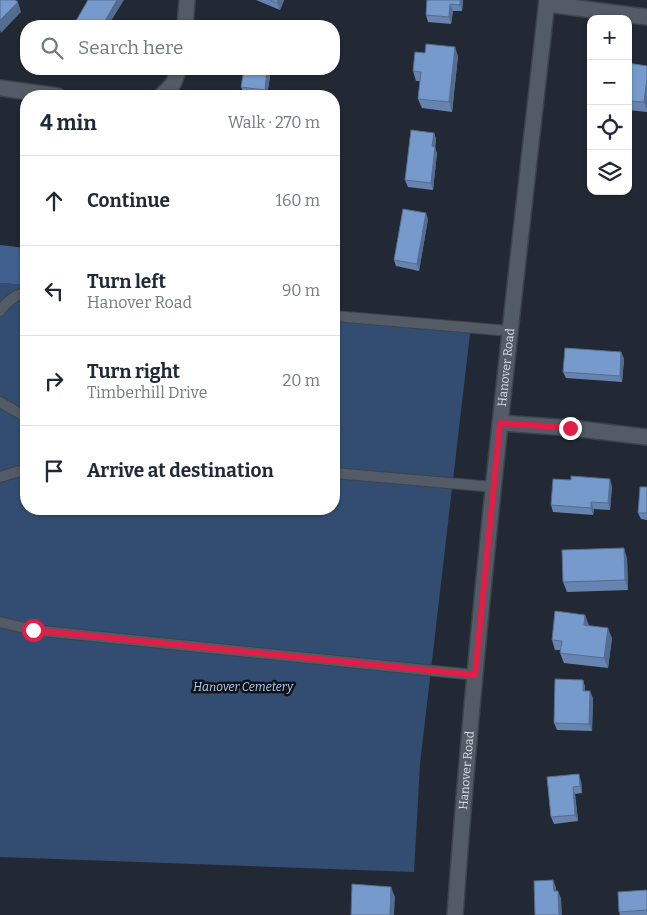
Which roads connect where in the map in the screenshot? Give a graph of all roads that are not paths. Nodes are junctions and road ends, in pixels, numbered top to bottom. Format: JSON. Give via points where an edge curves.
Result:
{"nodes":[{"id":1,"x":187,"y":0,"type":"edge"},
{"id":2,"x":547,"y":2,"type":"edge"},
{"id":3,"x":647,"y":17,"type":"edge"},
{"id":4,"x":185,"y":20,"type":"edge"},
{"id":5,"x":177,"y":75,"type":"edge"},
{"id":6,"x":0,"y":88,"type":"edge"},
{"id":7,"x":168,"y":90,"type":"edge"},
{"id":8,"x":20,"y":91,"type":"edge"},
{"id":9,"x":20,"y":294,"type":"edge"},
{"id":10,"x":0,"y":311,"type":"edge"},
{"id":11,"x":340,"y":317,"type":"edge"},
{"id":12,"x":510,"y":331,"type":"junction"},
{"id":13,"x":0,"y":402,"type":"edge"},
{"id":14,"x":20,"y":414,"type":"edge"},
{"id":15,"x":500,"y":423,"type":"junction"},
{"id":16,"x":647,"y":437,"type":"edge"},
{"id":17,"x":20,"y":471,"type":"edge"},
{"id":18,"x":340,"y":474,"type":"edge"},
{"id":19,"x":0,"y":477,"type":"edge"},
{"id":20,"x":494,"y":487,"type":"junction"},
{"id":21,"x":0,"y":622,"type":"edge"},
{"id":22,"x":475,"y":675,"type":"junction"},
{"id":23,"x":455,"y":915,"type":"edge"}],
"edges":[{"from":1,"to":4,"type":"street"},
{"from":2,"to":3,"type":"street"},
{"from":2,"to":12,"type":"street","name":"Hanover Road"},
{"from":5,"to":7,"type":"street"},
{"from":6,"to":8,"type":"street"},
{"from":9,"to":10,"type":"lane"},
{"from":11,"to":12,"type":"lane"},
{"from":12,"to":15,"type":"street","name":"Hanover Road"},
{"from":13,"to":14,"type":"lane"},
{"from":15,"to":16,"type":"street"},
{"from":15,"to":20,"type":"street","name":"Hanover Road"},
{"from":17,"to":19,"type":"lane"},
{"from":18,"to":20,"type":"lane"},
{"from":20,"to":22,"type":"street","name":"Hanover Road"},
{"from":21,"to":22,"type":"lane","via":[[33,630]]},
{"from":22,"to":23,"type":"street","name":"Hanover Road"}]}
